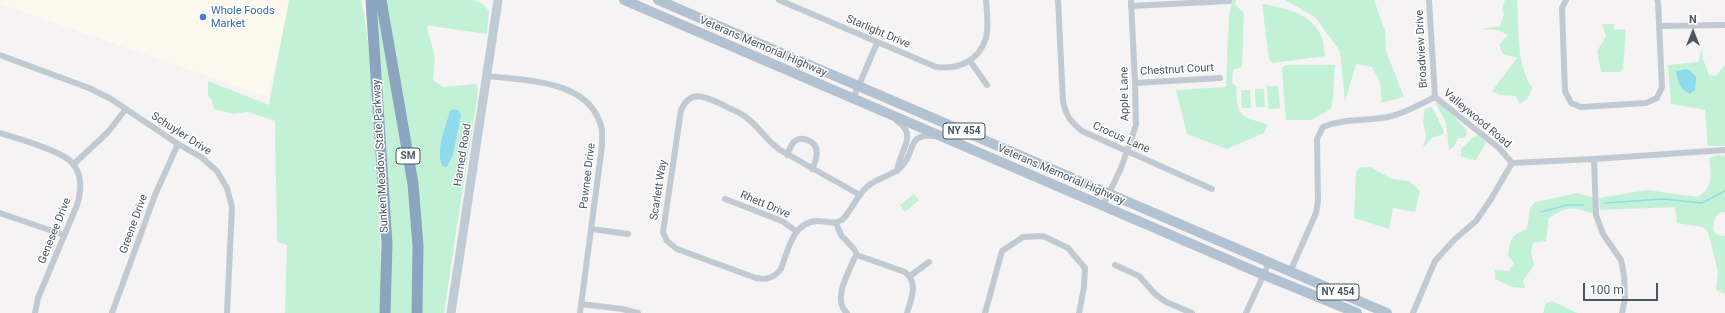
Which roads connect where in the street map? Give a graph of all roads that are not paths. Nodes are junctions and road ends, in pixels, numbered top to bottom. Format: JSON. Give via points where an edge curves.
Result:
{"nodes":[{"id":1,"x":364,"y":0,"type":"edge"},
{"id":2,"x":371,"y":0,"type":"edge"},
{"id":3,"x":381,"y":0,"type":"edge"},
{"id":4,"x":498,"y":0,"type":"edge"},
{"id":5,"x":624,"y":0,"type":"edge"},
{"id":6,"x":658,"y":0,"type":"edge"},
{"id":7,"x":986,"y":0,"type":"edge"},
{"id":8,"x":1058,"y":0,"type":"edge"},
{"id":9,"x":1429,"y":0,"type":"edge"},
{"id":10,"x":1566,"y":0,"type":"edge"},
{"id":11,"x":1657,"y":0,"type":"edge"},
{"id":12,"x":783,"y":1,"type":"edge"},
{"id":13,"x":1229,"y":1,"type":"dead end"},
{"id":14,"x":1131,"y":3,"type":"edge"},
{"id":15,"x":1725,"y":24,"type":"edge"},
{"id":16,"x":1660,"y":26,"type":"junction"},
{"id":17,"x":877,"y":43,"type":"junction"},
{"id":18,"x":374,"y":44,"type":"junction"},
{"id":19,"x":0,"y":56,"type":"edge"},
{"id":20,"x":970,"y":61,"type":"junction"},
{"id":21,"x":487,"y":76,"type":"junction"},
{"id":22,"x":1220,"y":78,"type":"dead end"},
{"id":23,"x":1135,"y":83,"type":"junction"},
{"id":24,"x":858,"y":86,"type":"junction"},
{"id":25,"x":987,"y":86,"type":"dead end"},
{"id":26,"x":1435,"y":97,"type":"junction"},
{"id":27,"x":853,"y":99,"type":"junction"},
{"id":28,"x":125,"y":110,"type":"junction"},
{"id":29,"x":879,"y":110,"type":"junction"},
{"id":30,"x":0,"y":133,"type":"edge"},
{"id":31,"x":946,"y":138,"type":"junction"},
{"id":32,"x":178,"y":144,"type":"junction"},
{"id":33,"x":1725,"y":150,"type":"edge"},
{"id":34,"x":1127,"y":152,"type":"junction"},
{"id":35,"x":787,"y":155,"type":"junction"},
{"id":36,"x":1594,"y":159,"type":"junction"},
{"id":37,"x":1512,"y":163,"type":"junction"},
{"id":38,"x":74,"y":164,"type":"junction"},
{"id":39,"x":812,"y":169,"type":"junction"},
{"id":40,"x":897,"y":171,"type":"junction"},
{"id":41,"x":1212,"y":189,"type":"dead end"},
{"id":42,"x":1109,"y":193,"type":"junction"},
{"id":43,"x":860,"y":195,"type":"junction"},
{"id":44,"x":725,"y":199,"type":"dead end"},
{"id":45,"x":1103,"y":206,"type":"junction"},
{"id":46,"x":0,"y":213,"type":"edge"},
{"id":47,"x":836,"y":223,"type":"junction"},
{"id":48,"x":592,"y":229,"type":"junction"},
{"id":49,"x":796,"y":231,"type":"junction"},
{"id":50,"x":628,"y":234,"type":"dead end"},
{"id":51,"x":64,"y":235,"type":"junction"},
{"id":52,"x":857,"y":255,"type":"junction"},
{"id":53,"x":929,"y":262,"type":"dead end"},
{"id":54,"x":1269,"y":263,"type":"junction"},
{"id":55,"x":1115,"y":264,"type":"dead end"},
{"id":56,"x":1290,"y":272,"type":"junction"},
{"id":57,"x":1264,"y":275,"type":"junction"},
{"id":58,"x":910,"y":276,"type":"junction"},
{"id":59,"x":581,"y":304,"type":"junction"},
{"id":60,"x":34,"y":313,"type":"edge"},
{"id":61,"x":112,"y":313,"type":"edge"},
{"id":62,"x":227,"y":313,"type":"edge"},
{"id":63,"x":385,"y":313,"type":"edge"},
{"id":64,"x":417,"y":313,"type":"edge"},
{"id":65,"x":451,"y":313,"type":"edge"},
{"id":66,"x":580,"y":313,"type":"edge"},
{"id":67,"x":638,"y":313,"type":"edge"},
{"id":68,"x":847,"y":313,"type":"edge"},
{"id":69,"x":907,"y":313,"type":"edge"},
{"id":70,"x":985,"y":313,"type":"edge"},
{"id":71,"x":1079,"y":313,"type":"edge"},
{"id":72,"x":1192,"y":313,"type":"edge"},
{"id":73,"x":1246,"y":313,"type":"edge"},
{"id":74,"x":1357,"y":313,"type":"edge"},
{"id":75,"x":1387,"y":313,"type":"edge"},
{"id":76,"x":1413,"y":313,"type":"edge"},
{"id":77,"x":1622,"y":313,"type":"edge"}],
"edges":[{"from":1,"to":18,"type":"highway"},
{"from":2,"to":18,"type":"highway","name":"Sunken Meadow State Parkway","number":"SM"},
{"from":3,"to":64,"type":"highway","name":"Sunken Meadow State Parkway","number":"SM","via":[[413,184],[418,246]]},
{"from":4,"to":21,"type":"main road","name":"Harned Road"},
{"from":5,"to":27,"type":"main road","name":"Veterans Memorial Highway","number":"NY 454"},
{"from":6,"to":24,"type":"main road","name":"Veterans Memorial Highway","number":"NY 454"},
{"from":7,"to":20,"type":"street","via":[[986,38]]},
{"from":8,"to":34,"type":"street","name":"Crocus Lane","via":[[1065,113],[1082,131]]},
{"from":9,"to":26,"type":"street","name":"Broadview Drive"},
{"from":10,"to":16,"type":"street","via":[[1562,8],[1565,91],[1571,103],[1581,107],[1646,103],[1657,98],[1662,87]]},
{"from":11,"to":16,"type":"street"},
{"from":12,"to":17,"type":"street","name":"Starlight Drive"},
{"from":13,"to":14,"type":"street"},
{"from":14,"to":23,"type":"street","name":"Apple Lane"},
{"from":15,"to":16,"type":"street"},
{"from":17,"to":20,"type":"street","name":"Starlight Drive","via":[[946,69]]},
{"from":17,"to":24,"type":"street"},
{"from":18,"to":63,"type":"highway","name":"Sunken Meadow State Parkway","number":"SM","via":[[387,244]]},
{"from":19,"to":28,"type":"street","name":"Schuyler Drive","via":[[89,88],[111,99]]},
{"from":20,"to":25,"type":"street"},
{"from":21,"to":48,"type":"street","name":"Pawnee Drive","via":[[562,87],[586,102],[596,116],[602,130],[602,146]]},
{"from":21,"to":65,"type":"main road","name":"Harned Road"},
{"from":22,"to":23,"type":"street","name":"Chestnut Court"},
{"from":23,"to":34,"type":"street","name":"Apple Lane","via":[[1136,125]]},
{"from":24,"to":27,"type":"street"},
{"from":24,"to":42,"type":"main road","name":"Veterans Memorial Highway","number":"NY 454"},
{"from":26,"to":37,"type":"street","name":"Valleywood Road","via":[[1499,148]]},
{"from":26,"to":56,"type":"street","name":"Valleywood Road","via":[[1391,116],[1347,120],[1323,127],[1317,139],[1316,213]]},
{"from":27,"to":29,"type":"main road","name":"Veterans Memorial Highway","number":"NY 454"},
{"from":28,"to":32,"type":"street","name":"Schuyler Drive"},
{"from":28,"to":38,"type":"street","via":[[108,132]]},
{"from":29,"to":31,"type":"main road","name":"Veterans Memorial Highway","number":"NY 454"},
{"from":29,"to":40,"type":"street","via":[[905,126],[908,132]]},
{"from":30,"to":38,"type":"street","via":[[64,156]]},
{"from":31,"to":40,"type":"street","via":[[924,135],[919,137],[913,143],[904,165]]},
{"from":31,"to":45,"type":"main road","name":"Veterans Memorial Highway","number":"NY 454"},
{"from":32,"to":61,"type":"street","name":"Greene Drive","via":[[155,195]]},
{"from":32,"to":62,"type":"street","name":"Schuyler Drive","via":[[201,157],[217,171],[227,188],[232,207]]},
{"from":33,"to":36,"type":"street","name":"Valleywood Road"},
{"from":34,"to":41,"type":"street","name":"Crocus Lane"},
{"from":34,"to":42,"type":"street","name":"Apple Lane"},
{"from":35,"to":39,"type":"street","name":"Scarlett Way"},
{"from":35,"to":39,"type":"street","via":[[797,139],[810,141],[816,151]]},
{"from":35,"to":49,"type":"street","name":"Scarlett Way","via":[[773,146],[752,122],[741,114],[706,97],[695,96],[689,99],[681,110],[663,232],[667,241],[677,249],[763,280],[778,273]]},
{"from":36,"to":37,"type":"street","name":"Valleywood Road"},
{"from":36,"to":77,"type":"street","via":[[1596,215],[1603,234],[1621,260],[1624,275],[1625,299]]},
{"from":37,"to":76,"type":"street","via":[[1476,221],[1435,261]]},
{"from":38,"to":51,"type":"street","name":"Genesee Drive","via":[[81,191]]},
{"from":39,"to":43,"type":"street","name":"Scarlett Way"},
{"from":40,"to":43,"type":"street","via":[[872,183]]},
{"from":42,"to":45,"type":"street","name":"Apple Lane"},
{"from":42,"to":54,"type":"main road","name":"Veterans Memorial Highway","number":"NY 454"},
{"from":43,"to":47,"type":"street","via":[[845,217]]},
{"from":44,"to":49,"type":"street","name":"Rhett Drive","via":[[782,221]]},
{"from":45,"to":57,"type":"main road","name":"Veterans Memorial Highway","number":"NY 454"},
{"from":46,"to":51,"type":"street"},
{"from":47,"to":49,"type":"street","via":[[808,222]]},
{"from":47,"to":52,"type":"street","via":[[841,236]]},
{"from":48,"to":50,"type":"street"},
{"from":48,"to":59,"type":"street","name":"Pawnee Drive"},
{"from":51,"to":60,"type":"street","name":"Genesee Drive"},
{"from":52,"to":58,"type":"street"},
{"from":52,"to":68,"type":"street","via":[[840,299],[842,308]]},
{"from":53,"to":58,"type":"street"},
{"from":54,"to":56,"type":"main road","name":"Veterans Memorial Highway","number":"NY 454"},
{"from":54,"to":57,"type":"street"},
{"from":55,"to":72,"type":"street","via":[[1139,276],[1166,302]]},
{"from":56,"to":75,"type":"main road","name":"Veterans Memorial Highway","number":"NY 454"},
{"from":57,"to":73,"type":"street"},
{"from":57,"to":74,"type":"main road","name":"Veterans Memorial Highway","number":"NY 454"},
{"from":58,"to":69,"type":"street","via":[[914,288]]},
{"from":59,"to":66,"type":"street","name":"Pawnee Drive"},
{"from":59,"to":67,"type":"street"},
{"from":70,"to":71,"type":"street","via":[[1002,252],[1023,237],[1043,236],[1068,248],[1086,268]]}]}
